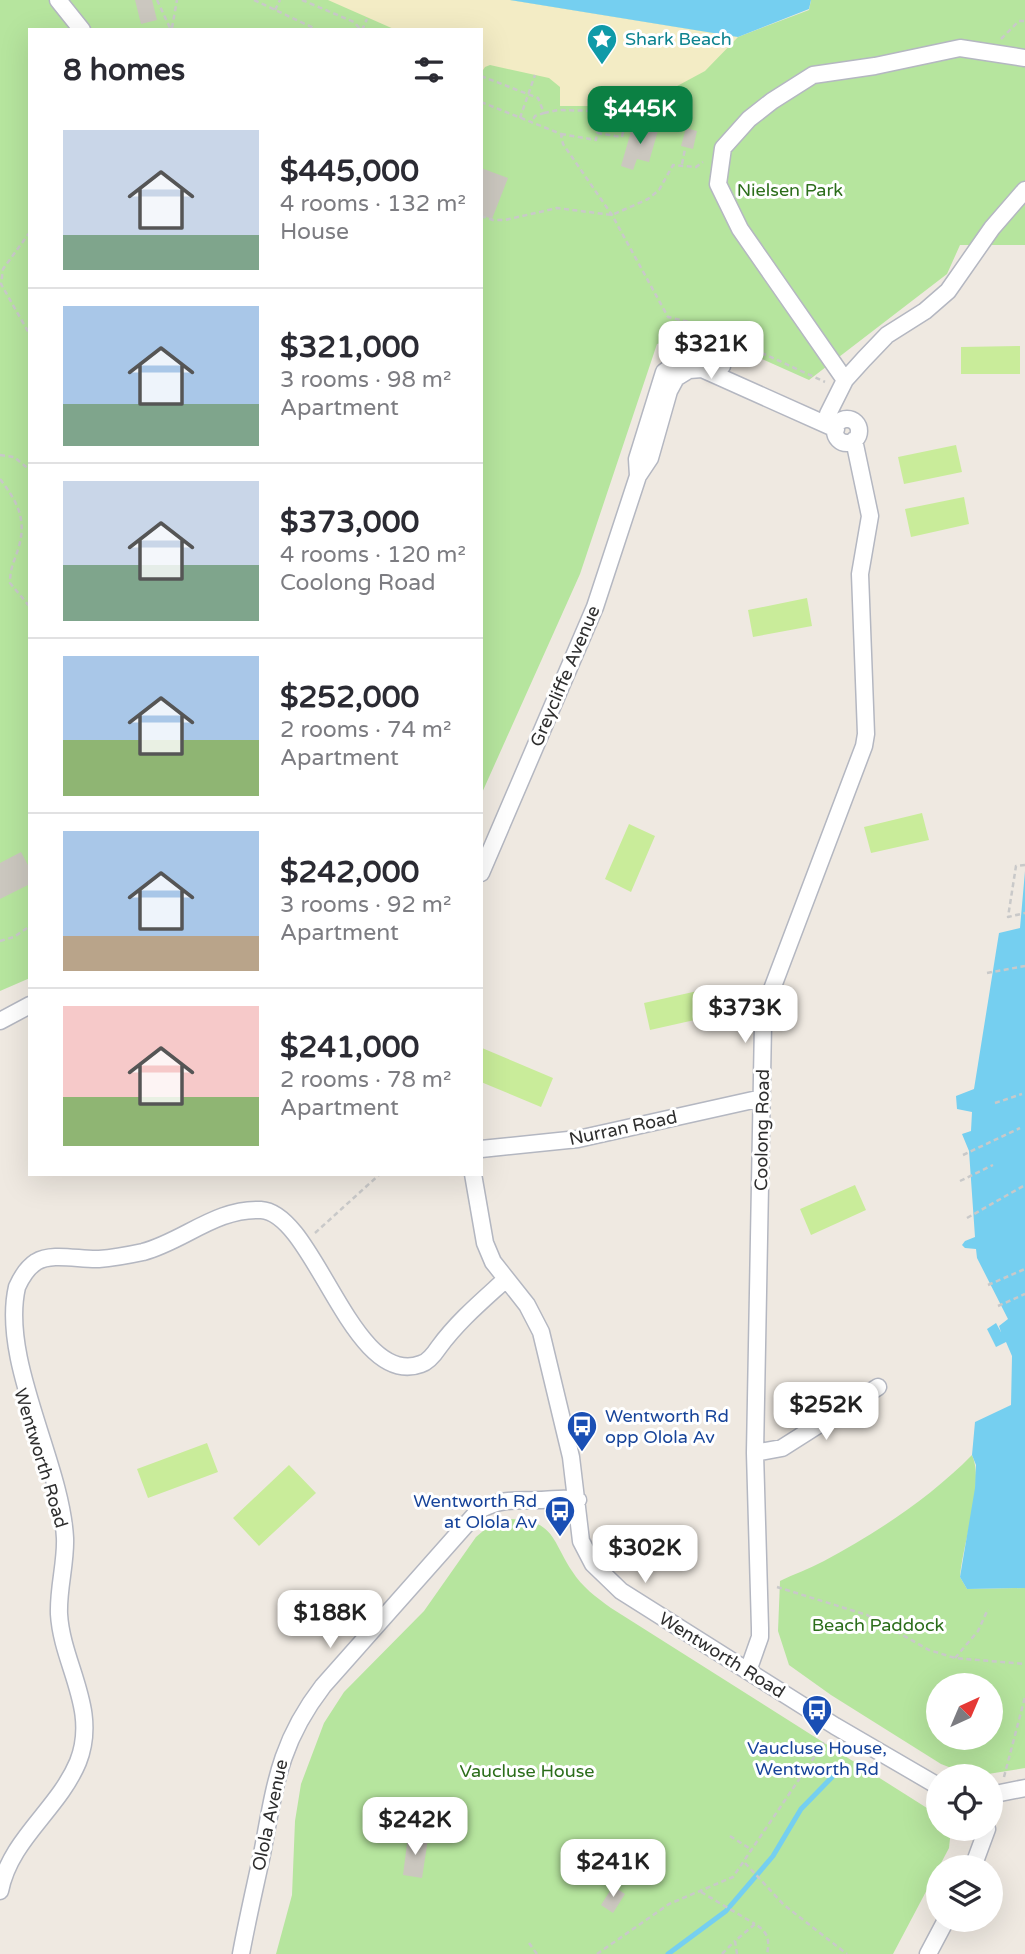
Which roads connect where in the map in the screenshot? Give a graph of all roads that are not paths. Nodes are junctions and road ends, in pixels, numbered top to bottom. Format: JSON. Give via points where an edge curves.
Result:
{"nodes":[{"id":1,"x":58,"y":0,"type":"edge"},
{"id":2,"x":80,"y":28,"type":"edge"},
{"id":3,"x":1025,"y":58,"type":"edge"},
{"id":4,"x":1025,"y":190,"type":"edge"},
{"id":5,"x":843,"y":385,"type":"junction"},
{"id":6,"x":834,"y":421,"type":"junction"},
{"id":7,"x":483,"y":868,"type":"edge"},
{"id":8,"x":28,"y":1006,"type":"edge"},
{"id":9,"x":0,"y":1021,"type":"edge"},
{"id":10,"x":762,"y":1098,"type":"junction"},
{"id":11,"x":483,"y":1149,"type":"edge"},
{"id":12,"x":473,"y":1176,"type":"edge"},
{"id":13,"x":506,"y":1279,"type":"junction"},
{"id":14,"x":878,"y":1387,"type":"dead end"},
{"id":15,"x":755,"y":1453,"type":"junction"},
{"id":16,"x":578,"y":1500,"type":"junction"},
{"id":17,"x":748,"y":1671,"type":"junction"},
{"id":18,"x":926,"y":1779,"type":"edge"},
{"id":19,"x":1025,"y":1788,"type":"edge"},
{"id":20,"x":1003,"y":1793,"type":"edge"},
{"id":21,"x":0,"y":1891,"type":"edge"},
{"id":22,"x":940,"y":1932,"type":"edge"},
{"id":23,"x":241,"y":1954,"type":"edge"},
{"id":24,"x":928,"y":1954,"type":"edge"}],
"edges":[{"from":1,"to":2,"type":"street"},
{"from":3,"to":5,"type":"street","via":[[960,48],[813,75],[749,119],[723,148],[718,184],[740,229]]},
{"from":4,"to":5,"type":"street","via":[[948,291],[887,335]]},
{"from":5,"to":6,"type":"street"},
{"from":6,"to":7,"type":"street","name":"Greycliffe Avenue","via":[[699,356],[685,357],[664,373],[637,459],[638,476],[595,607]]},
{"from":6,"to":10,"type":"street","name":"Coolong Road","via":[[856,423],[859,431],[854,440],[870,516],[860,574],[866,734],[765,1010]]},
{"from":8,"to":9,"type":"street"},
{"from":10,"to":11,"type":"street","name":"Nurran Road","via":[[578,1139]]},
{"from":10,"to":15,"type":"street","name":"Coolong Road"},
{"from":12,"to":13,"type":"street","name":"Wentworth Road","via":[[485,1243]]},
{"from":13,"to":16,"type":"street","name":"Wentworth Road","via":[[541,1332]]},
{"from":13,"to":21,"type":"street","name":"Wentworth Road","via":[[471,1309],[421,1364],[392,1364],[371,1348],[344,1313],[285,1222],[264,1210],[210,1220],[145,1251],[101,1259],[51,1258],[37,1262],[22,1276],[13,1294],[7,1341],[58,1504],[65,1538],[59,1614],[85,1708],[78,1761],[11,1858]]},
{"from":14,"to":15,"type":"street","via":[[782,1448]]},
{"from":15,"to":17,"type":"street","name":"Coolong Road","via":[[760,1637]]},
{"from":16,"to":17,"type":"street","name":"Wentworth Road","via":[[581,1541],[606,1579]]},
{"from":16,"to":23,"type":"street","name":"Olola Avenue","via":[[512,1498],[479,1510],[323,1685],[285,1748],[274,1783]]},
{"from":17,"to":18,"type":"street","name":"Wentworth Road"},
{"from":19,"to":20,"type":"street"},
{"from":22,"to":24,"type":"street"}]}
